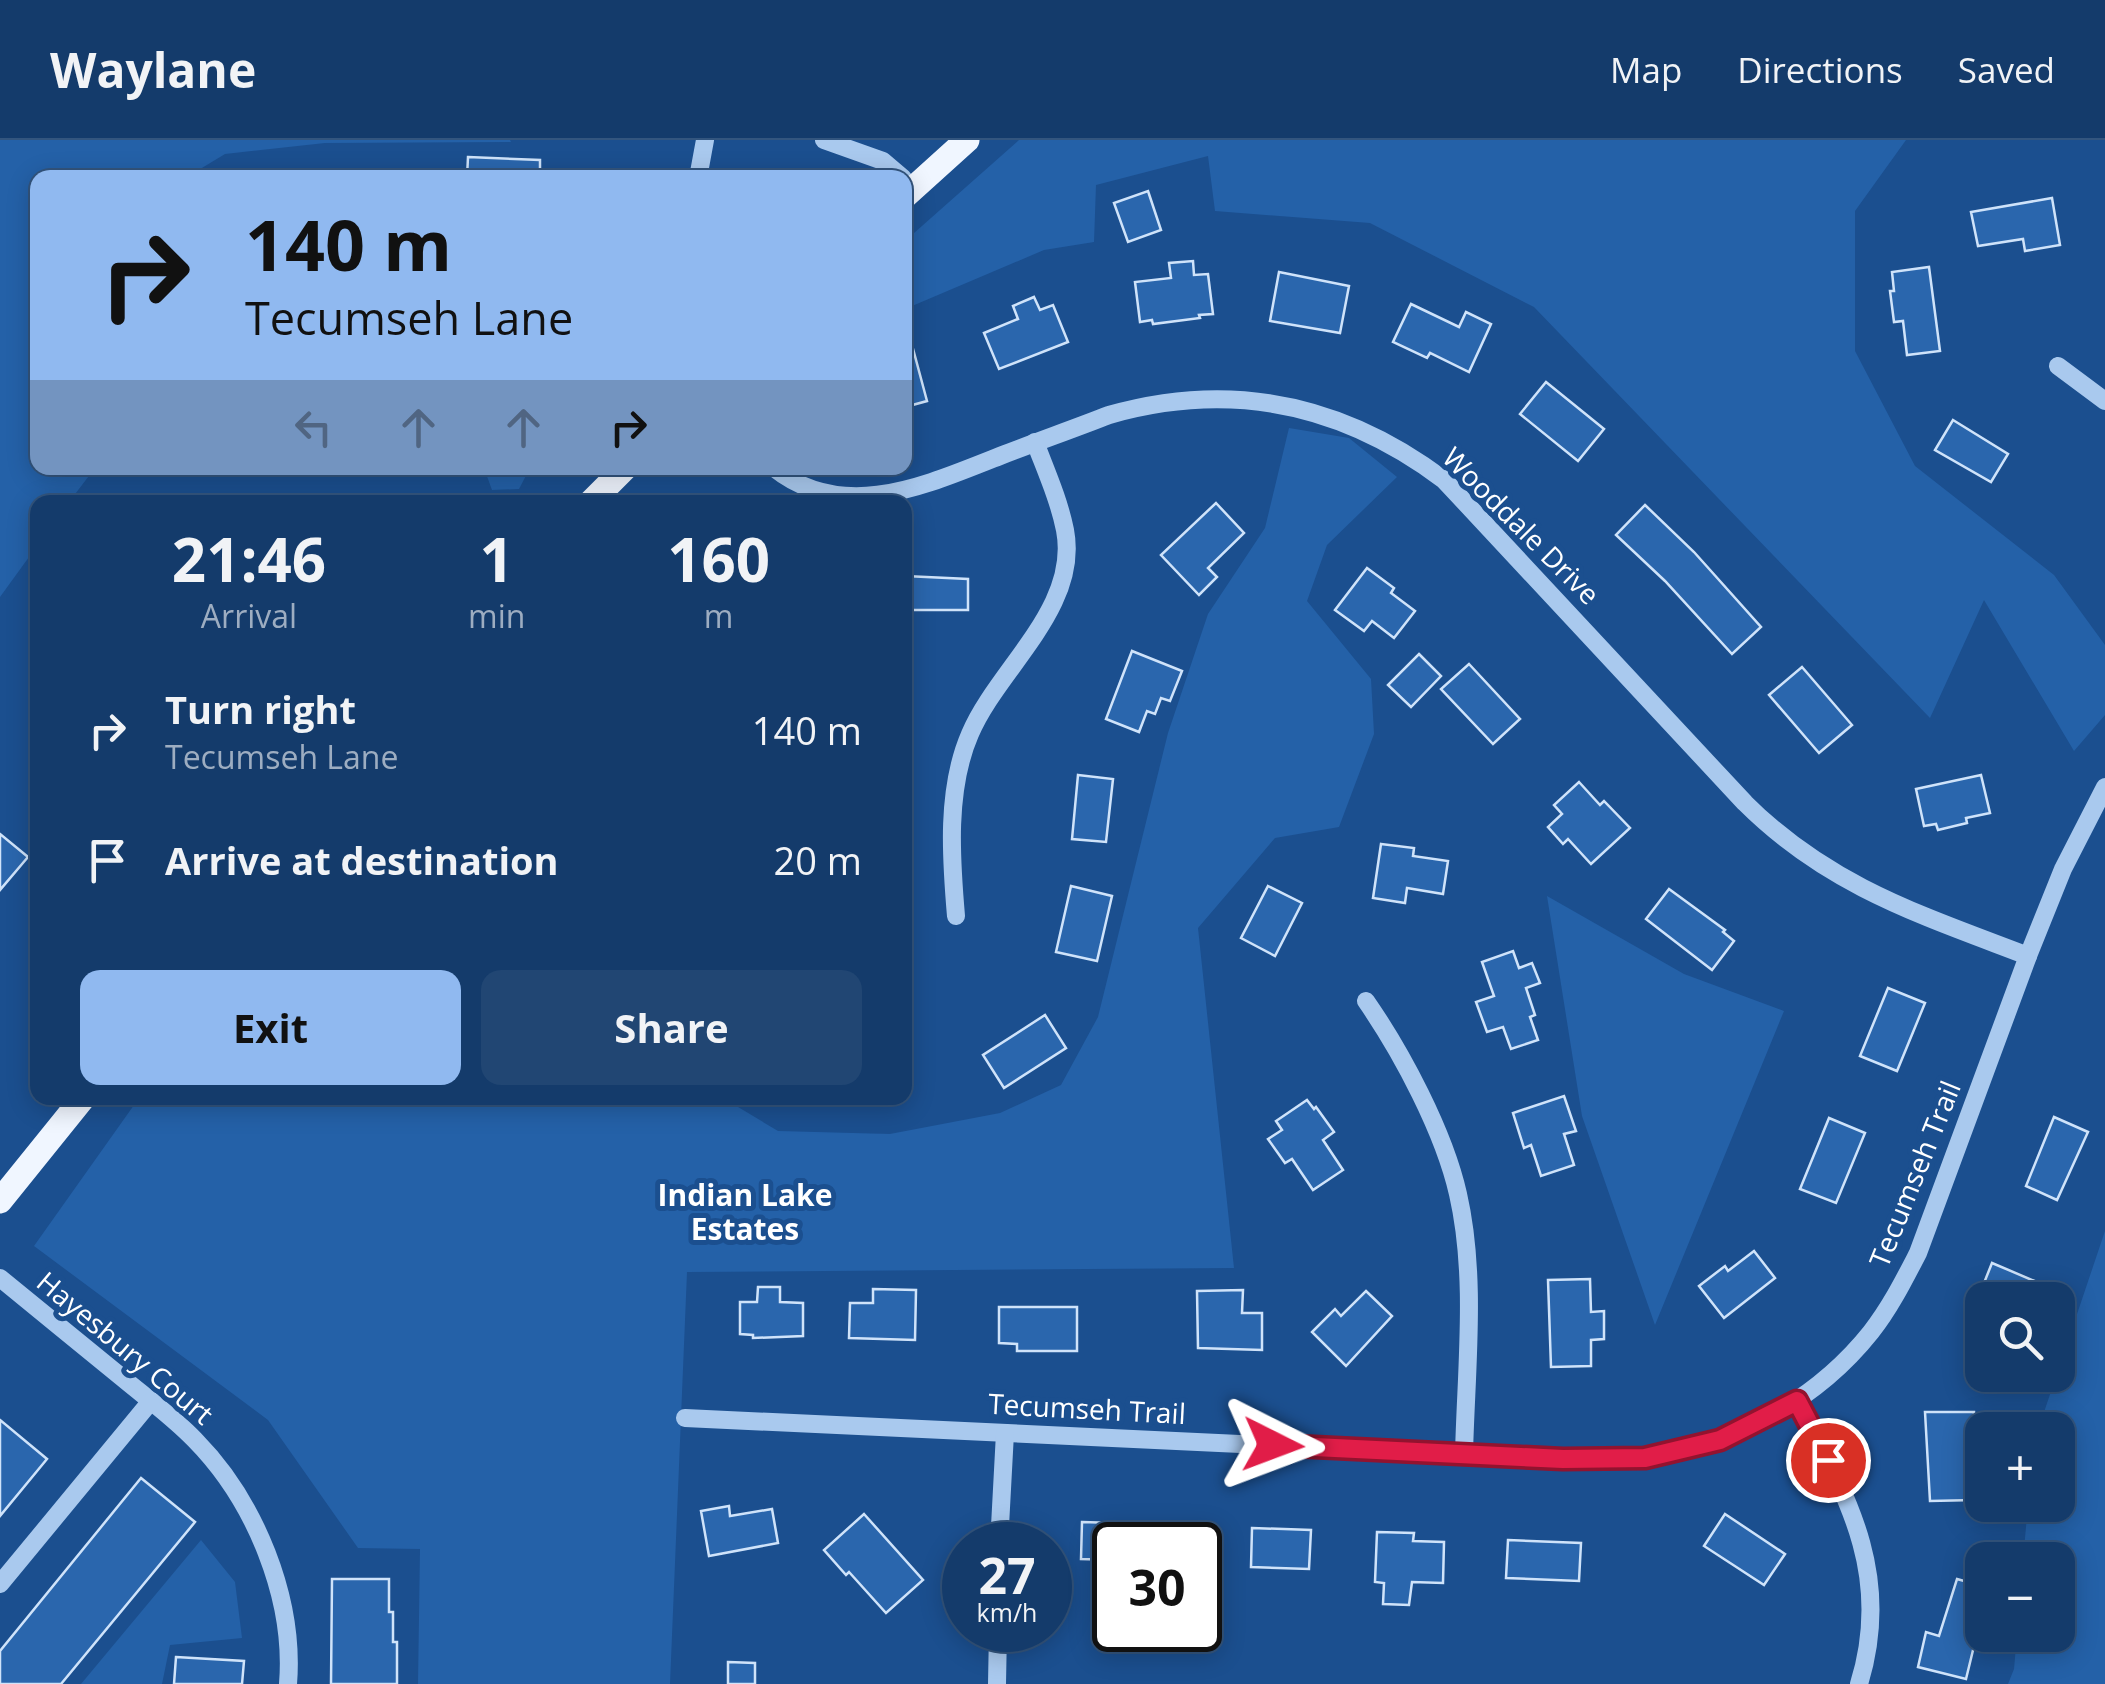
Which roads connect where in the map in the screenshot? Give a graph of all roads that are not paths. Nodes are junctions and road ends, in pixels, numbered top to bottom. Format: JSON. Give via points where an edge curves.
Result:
{"nodes":[{"id":1,"x":705,"y":140,"type":"edge"},
{"id":2,"x":824,"y":140,"type":"edge"},
{"id":3,"x":967,"y":140,"type":"edge"},
{"id":4,"x":699,"y":170,"type":"edge"},
{"id":5,"x":891,"y":170,"type":"edge"},
{"id":6,"x":912,"y":181,"type":"edge"},
{"id":7,"x":2058,"y":366,"type":"dead end"},
{"id":8,"x":2105,"y":401,"type":"edge"},
{"id":9,"x":1035,"y":442,"type":"junction"},
{"id":10,"x":618,"y":475,"type":"edge"},
{"id":11,"x":786,"y":475,"type":"edge"},
{"id":12,"x":598,"y":495,"type":"edge"},
{"id":13,"x":861,"y":495,"type":"edge"},
{"id":14,"x":882,"y":495,"type":"edge"},
{"id":15,"x":2105,"y":786,"type":"edge"},
{"id":16,"x":956,"y":916,"type":"dead end"},
{"id":17,"x":2028,"y":956,"type":"junction"},
{"id":18,"x":1366,"y":1001,"type":"dead end"},
{"id":19,"x":77,"y":1105,"type":"edge"},
{"id":20,"x":0,"y":1202,"type":"edge"},
{"id":21,"x":0,"y":1278,"type":"edge"},
{"id":22,"x":150,"y":1401,"type":"junction"},
{"id":23,"x":1797,"y":1401,"type":"junction"},
{"id":24,"x":685,"y":1418,"type":"dead end"},
{"id":25,"x":1005,"y":1433,"type":"junction"},
{"id":26,"x":1464,"y":1454,"type":"junction"},
{"id":27,"x":1000,"y":1522,"type":"edge"},
{"id":28,"x":0,"y":1584,"type":"edge"},
{"id":29,"x":997,"y":1652,"type":"edge"},
{"id":30,"x":288,"y":1684,"type":"edge"},
{"id":31,"x":996,"y":1684,"type":"edge"},
{"id":32,"x":1859,"y":1684,"type":"edge"}],
"edges":[{"from":1,"to":4,"type":"street"},
{"from":2,"to":5,"type":"street"},
{"from":3,"to":6,"type":"main road"},
{"from":7,"to":8,"type":"street"},
{"from":9,"to":14,"type":"street","name":"Wooddale Drive"},
{"from":9,"to":16,"type":"street","via":[[1066,532],[1065,560],[1045,617],[966,743],[951,857]]},
{"from":9,"to":17,"type":"street","name":"Wooddale Drive","via":[[1140,406],[1210,397],[1318,414],[1390,442],[1476,512],[1789,844],[1838,878]]},
{"from":10,"to":12,"type":"main road"},
{"from":11,"to":13,"type":"street","name":"Wooddale Drive","via":[[826,493]]},
{"from":15,"to":17,"type":"street","name":"Tecumseh Trail"},
{"from":17,"to":23,"type":"street","name":"Tecumseh Trail","via":[[1918,1253],[1872,1331]]},
{"from":18,"to":26,"type":"street","via":[[1412,1076],[1458,1192],[1467,1284]]},
{"from":19,"to":20,"type":"main road"},
{"from":21,"to":22,"type":"street","name":"Hayesbury Court"},
{"from":22,"to":28,"type":"street"},
{"from":22,"to":30,"type":"street","name":"Hayesbury Court","via":[[195,1439],[249,1516],[281,1602]]},
{"from":23,"to":26,"type":"street","name":"Tecumseh Trail","via":[[1720,1440],[1645,1458]]},
{"from":23,"to":32,"type":"street","via":[[1844,1489],[1865,1550],[1871,1630]]},
{"from":24,"to":25,"type":"street","name":"Tecumseh Trail"},
{"from":25,"to":26,"type":"street","name":"Tecumseh Trail"},
{"from":25,"to":27,"type":"street"},
{"from":29,"to":31,"type":"street"}]}
